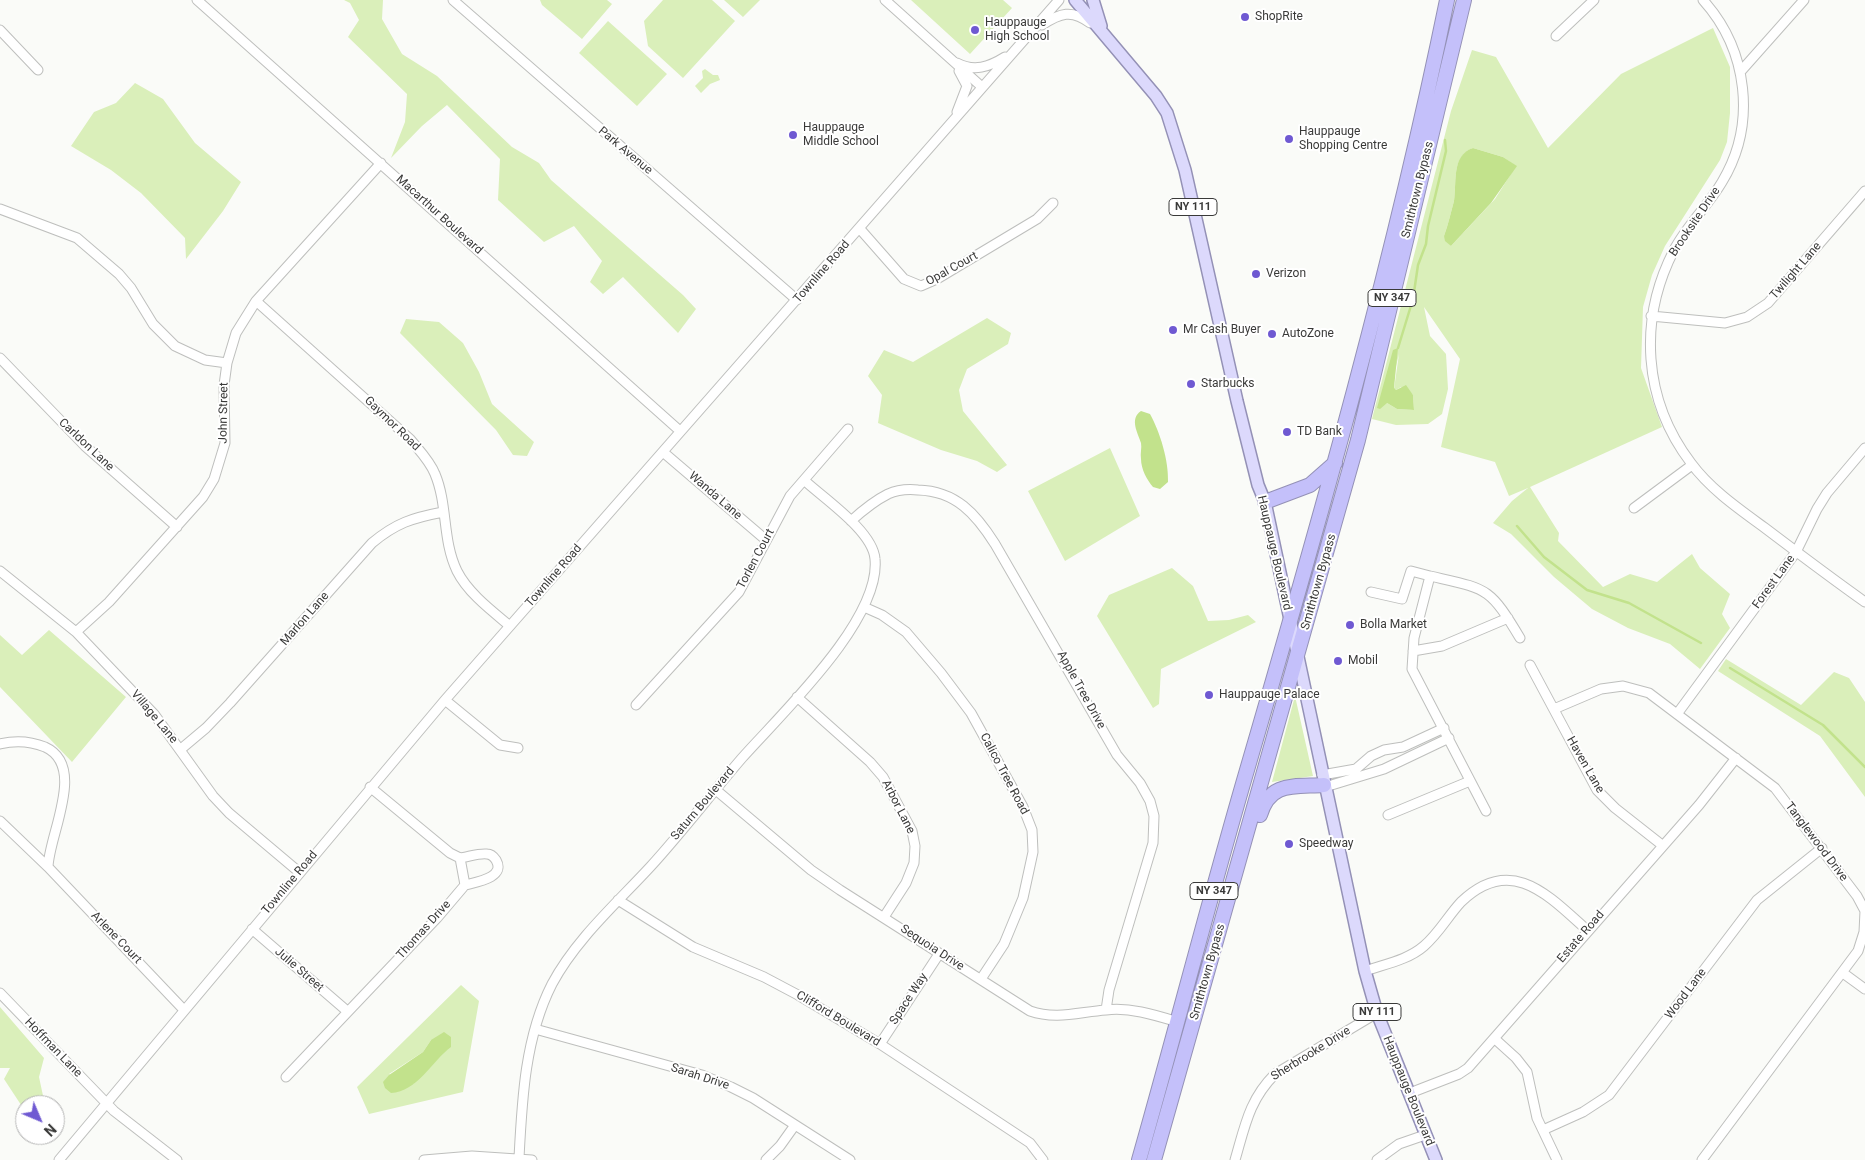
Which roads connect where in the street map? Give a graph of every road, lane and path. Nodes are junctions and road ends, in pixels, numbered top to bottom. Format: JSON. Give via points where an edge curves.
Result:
{"nodes":[{"id":1,"x":197,"y":0,"type":"edge"},
{"id":2,"x":453,"y":0,"type":"edge"},
{"id":3,"x":885,"y":0,"type":"edge"},
{"id":4,"x":1059,"y":0,"type":"edge"},
{"id":5,"x":1075,"y":0,"type":"edge"},
{"id":6,"x":1093,"y":0,"type":"edge"},
{"id":7,"x":1447,"y":0,"type":"edge"},
{"id":8,"x":1464,"y":0,"type":"edge"},
{"id":9,"x":1594,"y":0,"type":"edge"},
{"id":10,"x":1703,"y":0,"type":"edge"},
{"id":11,"x":1804,"y":0,"type":"edge"},
{"id":12,"x":0,"y":30,"type":"edge"},
{"id":13,"x":1032,"y":32,"type":"junction"},
{"id":14,"x":1556,"y":36,"type":"dead end"},
{"id":15,"x":1106,"y":37,"type":"junction"},
{"id":16,"x":1014,"y":52,"type":"junction"},
{"id":17,"x":948,"y":57,"type":"junction"},
{"id":18,"x":38,"y":70,"type":"dead end"},
{"id":19,"x":1741,"y":71,"type":"junction"},
{"id":20,"x":982,"y":87,"type":"junction"},
{"id":21,"x":952,"y":122,"type":"junction"},
{"id":22,"x":380,"y":163,"type":"junction"},
{"id":23,"x":1865,"y":191,"type":"edge"},
{"id":24,"x":1054,"y":203,"type":"dead end"},
{"id":25,"x":0,"y":210,"type":"edge"},
{"id":26,"x":860,"y":229,"type":"junction"},
{"id":27,"x":797,"y":300,"type":"junction"},
{"id":28,"x":256,"y":301,"type":"junction"},
{"id":29,"x":1651,"y":316,"type":"junction"},
{"id":30,"x":0,"y":358,"type":"edge"},
{"id":31,"x":227,"y":363,"type":"junction"},
{"id":32,"x":848,"y":428,"type":"dead end"},
{"id":33,"x":680,"y":431,"type":"junction"},
{"id":34,"x":1865,"y":448,"type":"edge"},
{"id":35,"x":663,"y":452,"type":"junction"},
{"id":36,"x":1336,"y":462,"type":"junction"},
{"id":37,"x":1692,"y":465,"type":"junction"},
{"id":38,"x":804,"y":480,"type":"junction"},
{"id":39,"x":1265,"y":502,"type":"junction"},
{"id":40,"x":1634,"y":508,"type":"dead end"},
{"id":41,"x":443,"y":512,"type":"junction"},
{"id":42,"x":851,"y":521,"type":"junction"},
{"id":43,"x":177,"y":527,"type":"junction"},
{"id":44,"x":766,"y":540,"type":"junction"},
{"id":45,"x":1796,"y":552,"type":"junction"},
{"id":46,"x":0,"y":571,"type":"edge"},
{"id":47,"x":1430,"y":576,"type":"junction"},
{"id":48,"x":1371,"y":592,"type":"dead end"},
{"id":49,"x":1865,"y":602,"type":"edge"},
{"id":50,"x":864,"y":607,"type":"junction"},
{"id":51,"x":1508,"y":618,"type":"junction"},
{"id":52,"x":1290,"y":622,"type":"junction"},
{"id":53,"x":510,"y":626,"type":"junction"},
{"id":54,"x":76,"y":632,"type":"junction"},
{"id":55,"x":1520,"y":638,"type":"dead end"},
{"id":56,"x":1413,"y":651,"type":"junction"},
{"id":57,"x":1297,"y":659,"type":"junction"},
{"id":58,"x":1530,"y":665,"type":"dead end"},
{"id":59,"x":796,"y":696,"type":"junction"},
{"id":60,"x":445,"y":700,"type":"junction"},
{"id":61,"x":636,"y":705,"type":"dead end"},
{"id":62,"x":1554,"y":709,"type":"junction"},
{"id":63,"x":1677,"y":714,"type":"junction"},
{"id":64,"x":1444,"y":728,"type":"junction"},
{"id":65,"x":1449,"y":738,"type":"junction"},
{"id":66,"x":0,"y":744,"type":"edge"},
{"id":67,"x":518,"y":748,"type":"dead end"},
{"id":68,"x":180,"y":749,"type":"junction"},
{"id":69,"x":1390,"y":749,"type":"junction"},
{"id":70,"x":1736,"y":758,"type":"junction"},
{"id":71,"x":1395,"y":764,"type":"junction"},
{"id":72,"x":1470,"y":781,"type":"junction"},
{"id":73,"x":1324,"y":782,"type":"junction"},
{"id":74,"x":370,"y":787,"type":"junction"},
{"id":75,"x":716,"y":790,"type":"junction"},
{"id":76,"x":1486,"y":811,"type":"dead end"},
{"id":77,"x":1388,"y":815,"type":"dead end"},
{"id":78,"x":0,"y":820,"type":"edge"},
{"id":79,"x":1662,"y":845,"type":"junction"},
{"id":80,"x":1822,"y":848,"type":"junction"},
{"id":81,"x":460,"y":858,"type":"junction"},
{"id":82,"x":1238,"y":863,"type":"junction"},
{"id":83,"x":48,"y":867,"type":"junction"},
{"id":84,"x":299,"y":872,"type":"junction"},
{"id":85,"x":465,"y":884,"type":"junction"},
{"id":86,"x":618,"y":900,"type":"junction"},
{"id":87,"x":884,"y":917,"type":"junction"},
{"id":88,"x":252,"y":929,"type":"junction"},
{"id":89,"x":1587,"y":930,"type":"junction"},
{"id":90,"x":939,"y":954,"type":"junction"},
{"id":91,"x":1365,"y":971,"type":"junction"},
{"id":92,"x":1843,"y":973,"type":"junction"},
{"id":93,"x":982,"y":979,"type":"junction"},
{"id":94,"x":1865,"y":990,"type":"edge"},
{"id":95,"x":0,"y":993,"type":"edge"},
{"id":96,"x":184,"y":1009,"type":"junction"},
{"id":97,"x":1106,"y":1010,"type":"junction"},
{"id":98,"x":347,"y":1011,"type":"junction"},
{"id":99,"x":1377,"y":1013,"type":"junction"},
{"id":100,"x":1178,"y":1022,"type":"junction"},
{"id":101,"x":535,"y":1029,"type":"junction"},
{"id":102,"x":1495,"y":1039,"type":"junction"},
{"id":103,"x":880,"y":1044,"type":"junction"},
{"id":104,"x":286,"y":1077,"type":"dead end"},
{"id":105,"x":1410,"y":1093,"type":"junction"},
{"id":106,"x":107,"y":1104,"type":"junction"},
{"id":107,"x":795,"y":1125,"type":"junction"},
{"id":108,"x":1543,"y":1130,"type":"junction"},
{"id":109,"x":1425,"y":1135,"type":"junction"},
{"id":110,"x":519,"y":1158,"type":"junction"},
{"id":111,"x":59,"y":1160,"type":"edge"},
{"id":112,"x":177,"y":1160,"type":"edge"},
{"id":113,"x":424,"y":1160,"type":"edge"},
{"id":114,"x":532,"y":1160,"type":"edge"},
{"id":115,"x":766,"y":1160,"type":"edge"},
{"id":116,"x":850,"y":1160,"type":"edge"},
{"id":117,"x":1043,"y":1160,"type":"edge"},
{"id":118,"x":1139,"y":1160,"type":"edge"},
{"id":119,"x":1154,"y":1160,"type":"edge"},
{"id":120,"x":1235,"y":1160,"type":"edge"},
{"id":121,"x":1377,"y":1160,"type":"edge"},
{"id":122,"x":1436,"y":1160,"type":"edge"},
{"id":123,"x":1557,"y":1160,"type":"edge"},
{"id":124,"x":1702,"y":1160,"type":"edge"}],
"edges":[{"from":1,"to":22,"type":"street","name":"Macarthur Boulevard"},
{"from":2,"to":27,"type":"street","name":"Park Avenue"},
{"from":3,"to":17,"type":"street"},
{"from":4,"to":13,"type":"street","name":"Townline Road"},
{"from":5,"to":15,"type":"main road","name":"Hauppauge Boulevard","number":"NY 111"},
{"from":6,"to":15,"type":"main road","number":"NY 111"},
{"from":7,"to":36,"type":"highway","name":"Smithtown Bypass","number":"NY 347"},
{"from":8,"to":57,"type":"highway","name":"Smithtown Bypass","number":"NY 347","via":[[1362,424]]},
{"from":9,"to":14,"type":"street"},
{"from":10,"to":19,"type":"street","name":"Brooksite Drive","via":[[1722,22]]},
{"from":11,"to":19,"type":"street"},
{"from":12,"to":18,"type":"street"},
{"from":13,"to":15,"type":"street","via":[[1070,12],[1081,16]]},
{"from":13,"to":16,"type":"street","name":"Townline Road"},
{"from":15,"to":39,"type":"main road","name":"Hauppauge Boulevard","number":"NY 111","via":[[1167,112],[1185,170],[1236,401]]},
{"from":16,"to":17,"type":"street","via":[[978,69],[960,65]]},
{"from":16,"to":20,"type":"street","name":"Townline Road"},
{"from":17,"to":20,"type":"street"},
{"from":17,"to":21,"type":"street","via":[[964,77],[966,86]]},
{"from":19,"to":29,"type":"street","name":"Brooksite Drive","via":[[1744,98],[1735,156],[1710,202],[1674,248],[1656,293]]},
{"from":20,"to":21,"type":"street","name":"Townline Road"},
{"from":21,"to":26,"type":"street","name":"Townline Road"},
{"from":22,"to":28,"type":"street","name":"John Street"},
{"from":22,"to":33,"type":"street","name":"Macarthur Boulevard"},
{"from":23,"to":29,"type":"street","name":"Twilight Lane","via":[[1768,303],[1747,317],[1725,323]]},
{"from":24,"to":26,"type":"street","name":"Opal Court","via":[[1037,219],[921,286],[904,278]]},
{"from":25,"to":31,"type":"street","via":[[77,238],[119,274],[153,324],[176,346],[205,360]]},
{"from":26,"to":27,"type":"street","name":"Townline Road"},
{"from":27,"to":33,"type":"street","name":"Townline Road"},
{"from":28,"to":31,"type":"street","name":"John Street","via":[[236,333]]},
{"from":28,"to":41,"type":"street","name":"Gaymor Road","via":[[410,439],[435,474]]},
{"from":29,"to":37,"type":"street","name":"Brooksite Drive","via":[[1650,352],[1658,402],[1676,442]]},
{"from":30,"to":43,"type":"street","name":"Carldon Lane","via":[[85,446]]},
{"from":31,"to":43,"type":"street","name":"John Street","via":[[225,443],[220,462],[203,497]]},
{"from":32,"to":38,"type":"street","name":"Torlen Court"},
{"from":33,"to":35,"type":"street","name":"Townline Road"},
{"from":34,"to":45,"type":"street","name":"Forest Lane","via":[[1827,493]]},
{"from":35,"to":44,"type":"street","name":"Wanda Lane"},
{"from":35,"to":53,"type":"street","name":"Townline Road"},
{"from":36,"to":39,"type":"highway","via":[[1310,485]]},
{"from":36,"to":52,"type":"highway","name":"Smithtown Bypass","number":"NY 347"},
{"from":37,"to":40,"type":"street"},
{"from":37,"to":45,"type":"street","name":"Brooksite Drive","via":[[1717,491]]},
{"from":38,"to":42,"type":"street","name":"Saturn Boulevard"},
{"from":38,"to":44,"type":"street","name":"Torlen Court","via":[[790,496]]},
{"from":39,"to":52,"type":"main road","name":"Hauppauge Boulevard","number":"NY 111"},
{"from":41,"to":53,"type":"street","name":"Gaymor Road","via":[[450,555],[458,574],[470,590]]},
{"from":41,"to":68,"type":"street","name":"Marlon Lane","via":[[399,523],[372,543],[230,703]]},
{"from":42,"to":50,"type":"street","name":"Saturn Boulevard","via":[[875,555],[873,581]]},
{"from":42,"to":97,"type":"street","name":"Apple Tree Drive","via":[[889,494],[908,489],[951,496],[965,505],[995,544],[1118,755],[1150,801],[1154,816],[1153,843],[1109,990]]},
{"from":43,"to":54,"type":"street","name":"John Street","via":[[109,602]]},
{"from":44,"to":61,"type":"street","name":"Torlen Court","via":[[739,592]]},
{"from":45,"to":49,"type":"street","name":"Brooksite Drive"},
{"from":45,"to":63,"type":"street","name":"Forest Lane"},
{"from":46,"to":54,"type":"street","name":"Village Lane"},
{"from":47,"to":48,"type":"street","via":[[1411,571],[1402,599]]},
{"from":47,"to":51,"type":"street","via":[[1487,591]]},
{"from":47,"to":56,"type":"street"},
{"from":50,"to":59,"type":"street","name":"Saturn Boulevard","via":[[832,655]]},
{"from":50,"to":93,"type":"street","name":"Calico Tree Road","via":[[906,632],[971,713],[1023,807],[1032,830],[1033,852],[1022,898],[1004,944]]},
{"from":51,"to":55,"type":"street"},
{"from":51,"to":56,"type":"street","via":[[1442,646]]},
{"from":52,"to":57,"type":"main road","name":"Hauppauge Boulevard","number":"NY 111"},
{"from":52,"to":100,"type":"highway","name":"Smithtown Bypass","number":"NY 347"},
{"from":53,"to":60,"type":"street","name":"Townline Road"},
{"from":54,"to":68,"type":"street","name":"Village Lane","via":[[154,714]]},
{"from":56,"to":64,"type":"street","via":[[1412,669]]},
{"from":57,"to":73,"type":"main road","name":"Hauppauge Boulevard","number":"NY 111"},
{"from":57,"to":82,"type":"highway","name":"Smithtown Bypass","number":"NY 347"},
{"from":58,"to":62,"type":"street","name":"Haven Lane"},
{"from":59,"to":75,"type":"street","name":"Saturn Boulevard"},
{"from":59,"to":87,"type":"street","name":"Arbor Lane","via":[[883,777],[912,831],[914,863]]},
{"from":60,"to":67,"type":"street","via":[[500,744]]},
{"from":60,"to":74,"type":"street","name":"Townline Road"},
{"from":62,"to":63,"type":"street","name":"Tanglewood Drive","via":[[1601,689],[1623,686],[1649,693]]},
{"from":62,"to":79,"type":"street","name":"Haven Lane","via":[[1597,790]]},
{"from":63,"to":70,"type":"street","name":"Tanglewood Drive"},
{"from":64,"to":65,"type":"street"},
{"from":64,"to":69,"type":"street"},
{"from":65,"to":71,"type":"street"},
{"from":65,"to":72,"type":"street"},
{"from":66,"to":83,"type":"street","via":[[34,743],[58,755],[62,762],[66,787],[48,852]]},
{"from":68,"to":84,"type":"street","name":"Village Lane","via":[[197,776],[229,814]]},
{"from":69,"to":71,"type":"street"},
{"from":69,"to":73,"type":"street"},
{"from":70,"to":79,"type":"street","name":"Estate Road"},
{"from":70,"to":80,"type":"street","name":"Tanglewood Drive","via":[[1775,788]]},
{"from":71,"to":73,"type":"street"},
{"from":72,"to":76,"type":"street"},
{"from":72,"to":77,"type":"street"},
{"from":73,"to":82,"type":"highway","via":[[1284,788],[1266,798],[1245,857]]},
{"from":73,"to":91,"type":"main road","name":"Hauppauge Boulevard","number":"NY 111"},
{"from":74,"to":81,"type":"street"},
{"from":74,"to":84,"type":"street","name":"Townline Road"},
{"from":75,"to":86,"type":"street","name":"Saturn Boulevard"},
{"from":75,"to":87,"type":"street","name":"Sequoia Drive","via":[[811,870]]},
{"from":78,"to":83,"type":"street","name":"Arlene Court"},
{"from":79,"to":89,"type":"street","name":"Estate Road"},
{"from":80,"to":92,"type":"street","name":"Tanglewood Drive","via":[[1865,911],[1864,932],[1858,951]]},
{"from":80,"to":108,"type":"street","name":"Wood Lane","via":[[1757,900],[1609,1095],[1583,1112]]},
{"from":81,"to":85,"type":"street"},
{"from":81,"to":85,"type":"street","via":[[487,854],[498,864],[497,872],[490,878]]},
{"from":82,"to":119,"type":"highway","name":"Smithtown Bypass","number":"NY 347"},
{"from":83,"to":96,"type":"street","name":"Arlene Court"},
{"from":84,"to":88,"type":"street","name":"Townline Road"},
{"from":85,"to":98,"type":"street","name":"Thomas Drive","via":[[437,918]]},
{"from":86,"to":101,"type":"street","name":"Saturn Boulevard","via":[[556,976]]},
{"from":86,"to":103,"type":"street","name":"Clifford Boulevard","via":[[693,947],[764,977]]},
{"from":87,"to":90,"type":"street","name":"Sequoia Drive"},
{"from":88,"to":96,"type":"street","name":"Townline Road"},
{"from":88,"to":98,"type":"street","name":"Julie Street"},
{"from":89,"to":91,"type":"street","via":[[1542,891],[1523,881],[1496,880],[1461,902],[1424,946],[1406,958]]},
{"from":89,"to":102,"type":"street","name":"Estate Road"},
{"from":90,"to":93,"type":"street","name":"Sequoia Drive"},
{"from":90,"to":103,"type":"street","name":"Space Way"},
{"from":91,"to":99,"type":"main road","name":"Hauppauge Boulevard","number":"NY 111"},
{"from":92,"to":94,"type":"street"},
{"from":92,"to":124,"type":"street","name":"Tanglewood Drive"},
{"from":93,"to":97,"type":"street","name":"Sequoia Drive","via":[[1030,1011],[1042,1015]]},
{"from":95,"to":106,"type":"street","name":"Hoffman Lane"},
{"from":96,"to":106,"type":"street","name":"Townline Road"},
{"from":97,"to":100,"type":"street","name":"Sequoia Drive","via":[[1143,1012]]},
{"from":98,"to":104,"type":"street","name":"Thomas Drive"},
{"from":99,"to":105,"type":"main road","name":"Hauppauge Boulevard","number":"NY 111"},
{"from":99,"to":120,"type":"street","name":"Sherbrooke Drive","via":[[1275,1074],[1264,1085],[1249,1111]]},
{"from":100,"to":118,"type":"highway","name":"Smithtown Bypass","number":"NY 347"},
{"from":101,"to":107,"type":"street","name":"Sarah Drive","via":[[702,1075],[753,1098]]},
{"from":101,"to":110,"type":"street","name":"Saturn Boulevard","via":[[527,1066]]},
{"from":102,"to":105,"type":"street","name":"Estate Road","via":[[1459,1074]]},
{"from":102,"to":108,"type":"street","via":[[1527,1072],[1532,1100]]},
{"from":103,"to":117,"type":"street","name":"Clifford Boulevard","via":[[1030,1143]]},
{"from":105,"to":109,"type":"main road","name":"Hauppauge Boulevard","number":"NY 111"},
{"from":106,"to":111,"type":"street","name":"Townline Road"},
{"from":106,"to":112,"type":"street","name":"Hoffman Lane"},
{"from":107,"to":115,"type":"street"},
{"from":107,"to":116,"type":"street","name":"Sarah Drive"},
{"from":108,"to":123,"type":"street"},
{"from":109,"to":121,"type":"street","via":[[1399,1144]]},
{"from":109,"to":122,"type":"main road","name":"Hauppauge Boulevard","number":"NY 111"},
{"from":110,"to":113,"type":"street","via":[[472,1156]]},
{"from":110,"to":114,"type":"street"}]}
